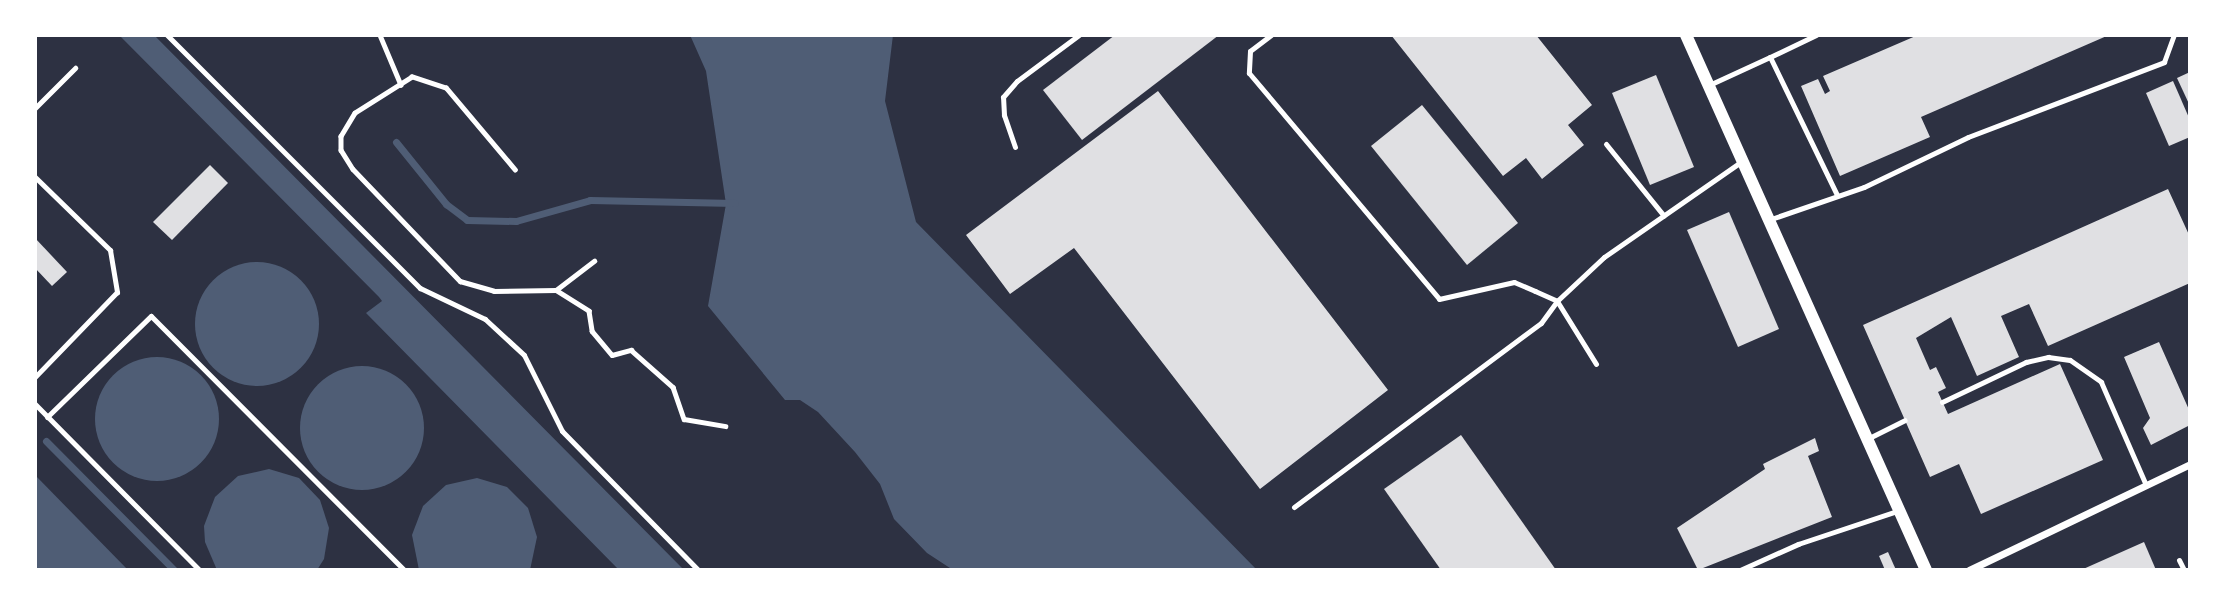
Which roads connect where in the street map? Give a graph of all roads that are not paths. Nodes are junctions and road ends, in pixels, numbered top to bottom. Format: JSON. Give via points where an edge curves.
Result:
{"nodes":[{"id":1,"x":167,"y":35,"type":"edge"},
{"id":2,"x":1079,"y":35,"type":"edge"},
{"id":3,"x":1271,"y":35,"type":"edge"},
{"id":4,"x":1686,"y":35,"type":"edge"},
{"id":5,"x":1816,"y":35,"type":"edge"},
{"id":6,"x":2174,"y":35,"type":"edge"},
{"id":7,"x":1770,"y":57,"type":"junction"},
{"id":8,"x":75,"y":68,"type":"dead end"},
{"id":9,"x":1708,"y":86,"type":"junction"},
{"id":10,"x":35,"y":108,"type":"edge"},
{"id":11,"x":1606,"y":144,"type":"dead end"},
{"id":12,"x":1015,"y":146,"type":"dead end"},
{"id":13,"x":1742,"y":161,"type":"junction"},
{"id":14,"x":35,"y":177,"type":"edge"},
{"id":15,"x":1838,"y":195,"type":"junction"},
{"id":16,"x":1664,"y":216,"type":"junction"},
{"id":17,"x":1768,"y":220,"type":"junction"},
{"id":18,"x":1557,"y":300,"type":"junction"},
{"id":19,"x":1596,"y":364,"type":"dead end"},
{"id":20,"x":35,"y":377,"type":"edge"},
{"id":21,"x":1942,"y":402,"type":"dead end"},
{"id":22,"x":35,"y":404,"type":"edge"},
{"id":23,"x":47,"y":416,"type":"junction"},
{"id":24,"x":1905,"y":419,"type":"dead end"},
{"id":25,"x":1866,"y":440,"type":"junction"},
{"id":26,"x":2190,"y":464,"type":"edge"},
{"id":27,"x":2146,"y":485,"type":"junction"},
{"id":28,"x":1293,"y":507,"type":"dead end"},
{"id":29,"x":1898,"y":511,"type":"junction"},
{"id":30,"x":2179,"y":560,"type":"dead end"},
{"id":31,"x":1756,"y":563,"type":"junction"},
{"id":32,"x":199,"y":570,"type":"edge"},
{"id":33,"x":404,"y":570,"type":"edge"},
{"id":34,"x":698,"y":570,"type":"edge"},
{"id":35,"x":1740,"y":570,"type":"edge"},
{"id":36,"x":1759,"y":570,"type":"edge"},
{"id":37,"x":1926,"y":570,"type":"edge"},
{"id":38,"x":1969,"y":570,"type":"edge"},
{"id":39,"x":2183,"y":570,"type":"edge"}],
"edges":[{"from":1,"to":34,"type":"lane","via":[[420,288],[485,319],[524,355],[562,431]]},
{"from":2,"to":12,"type":"lane","via":[[1017,81],[1003,97],[1003,115]]},
{"from":3,"to":18,"type":"lane","via":[[1250,51],[1249,73],[1439,299],[1514,282]]},
{"from":4,"to":9,"type":"street"},
{"from":5,"to":7,"type":"lane"},
{"from":6,"to":15,"type":"lane","via":[[2164,62],[1968,137],[1899,172]]},
{"from":7,"to":9,"type":"lane"},
{"from":7,"to":15,"type":"lane"},
{"from":8,"to":10,"type":"lane"},
{"from":9,"to":13,"type":"street"},
{"from":11,"to":16,"type":"lane","via":[[1639,191]]},
{"from":13,"to":16,"type":"lane"},
{"from":13,"to":17,"type":"street"},
{"from":14,"to":20,"type":"lane","via":[[110,250],[117,292]]},
{"from":15,"to":17,"type":"lane"},
{"from":16,"to":18,"type":"lane","via":[[1604,257]]},
{"from":17,"to":25,"type":"street"},
{"from":18,"to":19,"type":"lane"},
{"from":18,"to":28,"type":"lane","via":[[1541,323]]},
{"from":21,"to":27,"type":"lane","via":[[2026,362],[2048,357],[2070,360],[2101,382]]},
{"from":22,"to":23,"type":"lane"},
{"from":23,"to":32,"type":"lane"},
{"from":23,"to":33,"type":"lane","via":[[151,316]]},
{"from":24,"to":25,"type":"lane"},
{"from":25,"to":29,"type":"street"},
{"from":26,"to":27,"type":"street"},
{"from":27,"to":38,"type":"street"},
{"from":29,"to":31,"type":"lane"},
{"from":29,"to":37,"type":"street"},
{"from":30,"to":39,"type":"lane"},
{"from":31,"to":35,"type":"lane"},
{"from":31,"to":36,"type":"lane"}]}
